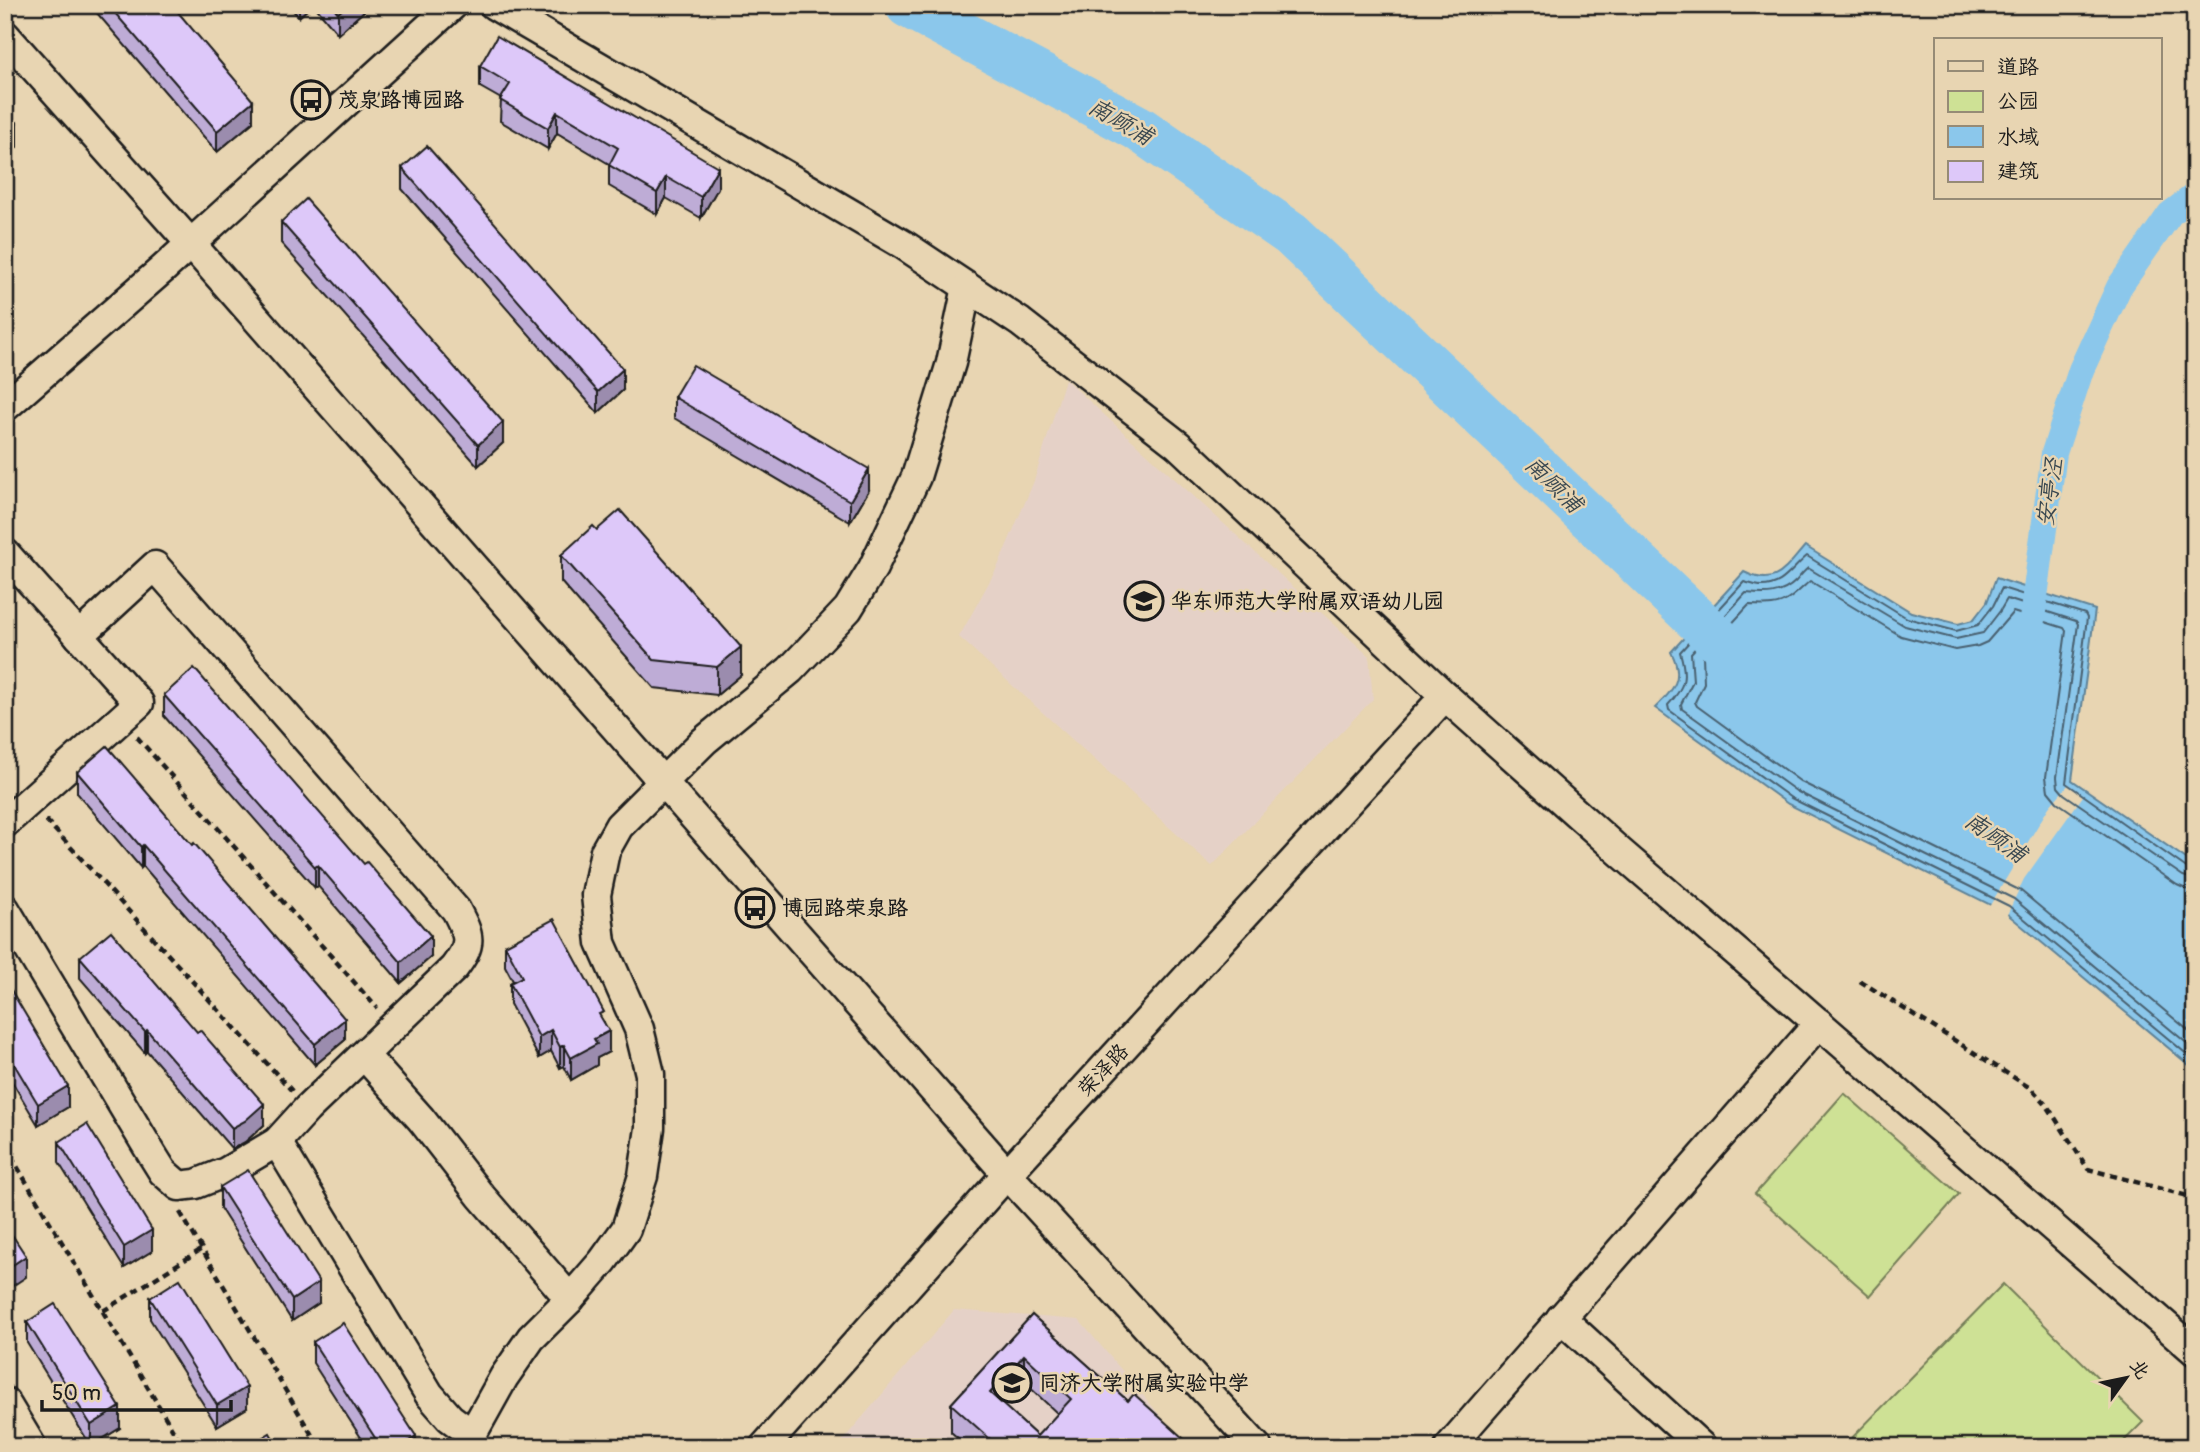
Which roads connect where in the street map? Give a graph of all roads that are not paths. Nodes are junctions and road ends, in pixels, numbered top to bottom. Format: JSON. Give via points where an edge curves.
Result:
{"nodes":[{"id":1,"x":453,"y":5,"type":"edge"},
{"id":2,"x":494,"y":5,"type":"edge"},
{"id":3,"x":5,"y":35,"type":"edge"},
{"id":4,"x":191,"y":244,"type":"junction"},
{"id":5,"x":967,"y":287,"type":"junction"},
{"id":6,"x":5,"y":407,"type":"edge"},
{"id":7,"x":5,"y":553,"type":"edge"},
{"id":8,"x":79,"y":636,"type":"junction"},
{"id":9,"x":1445,"y":696,"type":"junction"},
{"id":10,"x":664,"y":783,"type":"junction"},
{"id":11,"x":5,"y":823,"type":"edge"},
{"id":12,"x":5,"y":909,"type":"edge"},
{"id":13,"x":1819,"y":1023,"type":"junction"},
{"id":14,"x":365,"y":1055,"type":"junction"},
{"id":15,"x":276,"y":1142,"type":"junction"},
{"id":16,"x":1007,"y":1174,"type":"junction"},
{"id":17,"x":570,"y":1299,"type":"junction"},
{"id":18,"x":1560,"y":1318,"type":"junction"},
{"id":19,"x":2195,"y":1351,"type":"edge"},
{"id":20,"x":5,"y":1402,"type":"edge"},
{"id":21,"x":468,"y":1441,"type":"edge"},
{"id":22,"x":32,"y":1447,"type":"edge"},
{"id":23,"x":764,"y":1447,"type":"edge"},
{"id":24,"x":1258,"y":1447,"type":"edge"},
{"id":25,"x":1448,"y":1447,"type":"edge"},
{"id":26,"x":1702,"y":1447,"type":"edge"}],
"edges":[{"from":1,"to":4,"type":"street"},
{"from":2,"to":5,"type":"street","via":[[904,245]]},
{"from":3,"to":4,"type":"street"},
{"from":4,"to":6,"type":"street"},
{"from":4,"to":10,"type":"street"},
{"from":5,"to":9,"type":"street","via":[[1020,322],[1178,446]]},
{"from":5,"to":10,"type":"street","via":[[951,363],[916,477],[848,609],[790,670],[704,741]]},
{"from":7,"to":8,"type":"street"},
{"from":8,"to":11,"type":"street","via":[[139,703]]},
{"from":8,"to":14,"type":"street","via":[[155,566],[456,910],[467,932],[466,951]]},
{"from":9,"to":13,"type":"street"},
{"from":9,"to":16,"type":"street","name":"荣泽路"},
{"from":10,"to":16,"type":"street"},
{"from":10,"to":17,"type":"street","via":[[619,826],[605,851],[596,895],[601,943],[639,1029],[650,1074],[650,1128],[643,1176],[626,1229]]},
{"from":12,"to":15,"type":"street","via":[[163,1172],[179,1186],[226,1172]]},
{"from":13,"to":18,"type":"street"},
{"from":13,"to":19,"type":"street"},
{"from":14,"to":15,"type":"street"},
{"from":14,"to":17,"type":"street"},
{"from":15,"to":21,"type":"street","via":[[429,1394]]},
{"from":16,"to":23,"type":"street","name":"荣泽路"},
{"from":16,"to":24,"type":"street"},
{"from":17,"to":21,"type":"street","via":[[531,1338]]},
{"from":18,"to":25,"type":"street"},
{"from":18,"to":26,"type":"street"},
{"from":20,"to":22,"type":"street"}]}
